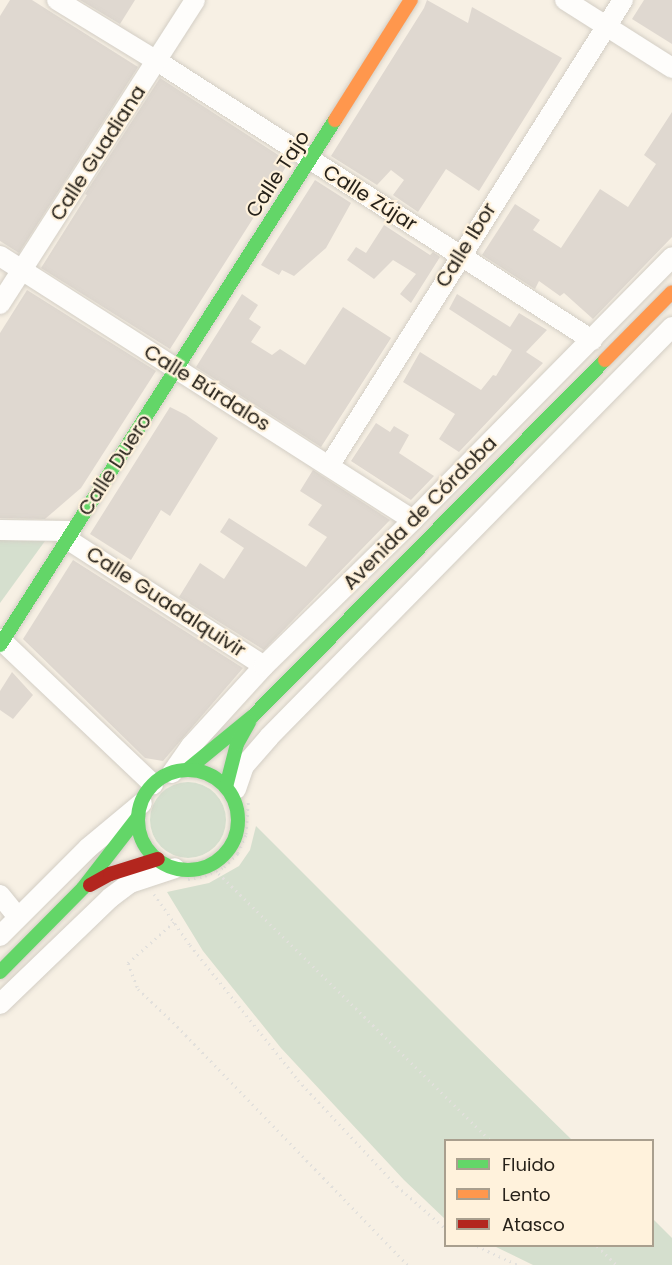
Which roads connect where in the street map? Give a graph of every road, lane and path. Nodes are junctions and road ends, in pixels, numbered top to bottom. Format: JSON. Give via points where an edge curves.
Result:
{"nodes":[{"id":1,"x":57,"y":0,"type":"edge"},
{"id":2,"x":195,"y":0,"type":"edge"},
{"id":3,"x":411,"y":0,"type":"edge"},
{"id":4,"x":565,"y":0,"type":"edge"},
{"id":5,"x":622,"y":0,"type":"edge"},
{"id":6,"x":606,"y":26,"type":"junction"},
{"id":7,"x":157,"y":61,"type":"junction"},
{"id":8,"x":672,"y":68,"type":"edge"},
{"id":9,"x":310,"y":160,"type":"junction"},
{"id":10,"x":460,"y":255,"type":"junction"},
{"id":11,"x":0,"y":256,"type":"edge"},
{"id":12,"x":672,"y":257,"type":"edge"},
{"id":13,"x":23,"y":270,"type":"junction"},
{"id":14,"x":672,"y":292,"type":"edge"},
{"id":15,"x":0,"y":304,"type":"edge"},
{"id":16,"x":672,"y":327,"type":"edge"},
{"id":17,"x":592,"y":340,"type":"junction"},
{"id":18,"x":178,"y":369,"type":"junction"},
{"id":19,"x":328,"y":466,"type":"junction"},
{"id":20,"x":413,"y":520,"type":"junction"},
{"id":21,"x":0,"y":530,"type":"edge"},
{"id":22,"x":69,"y":535,"type":"junction"},
{"id":23,"x":1,"y":642,"type":"edge"},
{"id":24,"x":264,"y":666,"type":"junction"},
{"id":25,"x":253,"y":716,"type":"junction"},
{"id":26,"x":180,"y":771,"type":"junction"},
{"id":27,"x":153,"y":784,"type":"junction"},
{"id":28,"x":229,"y":792,"type":"junction"},
{"id":29,"x":140,"y":810,"type":"junction"},
{"id":30,"x":166,"y":863,"type":"junction"},
{"id":31,"x":210,"y":865,"type":"junction"},
{"id":32,"x":146,"y":876,"type":"junction"},
{"id":33,"x":83,"y":888,"type":"junction"},
{"id":34,"x":0,"y":895,"type":"edge"},
{"id":35,"x":18,"y":917,"type":"junction"},
{"id":36,"x":174,"y":922,"type":"junction"},
{"id":37,"x":0,"y":936,"type":"edge"},
{"id":38,"x":0,"y":972,"type":"edge"},
{"id":39,"x":0,"y":1004,"type":"edge"},
{"id":40,"x":489,"y":1139,"type":"edge"},
{"id":41,"x":444,"y":1227,"type":"edge"},
{"id":42,"x":481,"y":1247,"type":"edge"},
{"id":43,"x":599,"y":1247,"type":"edge"},
{"id":44,"x":408,"y":1265,"type":"edge"},
{"id":45,"x":518,"y":1265,"type":"edge"},
{"id":46,"x":617,"y":1265,"type":"edge"}],
"edges":[{"from":1,"to":7,"type":"street","name":"Calle Zújar"},
{"from":2,"to":7,"type":"street","name":"Calle Guadiana"},
{"from":3,"to":9,"type":"street","name":"Calle Tajo"},
{"from":4,"to":6,"type":"street"},
{"from":5,"to":6,"type":"street","name":"Calle Ibor"},
{"from":6,"to":8,"type":"street"},
{"from":6,"to":10,"type":"street","name":"Calle Ibor"},
{"from":7,"to":9,"type":"street","name":"Calle Zújar"},
{"from":7,"to":13,"type":"street","name":"Calle Guadiana"},
{"from":9,"to":10,"type":"street","name":"Calle Zújar"},
{"from":9,"to":18,"type":"street","name":"Calle Tajo"},
{"from":10,"to":17,"type":"street","name":"Calle Zújar"},
{"from":10,"to":19,"type":"street","name":"Calle Ibor"},
{"from":11,"to":13,"type":"street","name":"Calle Búrdalos"},
{"from":12,"to":17,"type":"street","name":"Avenida de Córdoba"},
{"from":13,"to":15,"type":"street","name":"Calle Guadiana"},
{"from":13,"to":18,"type":"street","name":"Calle Búrdalos"},
{"from":14,"to":25,"type":"street","name":"Avenida de Córdoba"},
{"from":16,"to":28,"type":"street","via":[[269,736]]},
{"from":17,"to":20,"type":"street","name":"Avenida de Córdoba"},
{"from":18,"to":19,"type":"street","name":"Calle Búrdalos"},
{"from":18,"to":22,"type":"street","name":"Calle Duero"},
{"from":19,"to":20,"type":"street","name":"Calle Búrdalos"},
{"from":20,"to":24,"type":"street","name":"Avenida de Córdoba"},
{"from":21,"to":22,"type":"street","name":"Calle Duero"},
{"from":22,"to":23,"type":"street"},
{"from":22,"to":24,"type":"street","name":"Calle Guadalquivir"},
{"from":23,"to":27,"type":"street"},
{"from":24,"to":26,"type":"street","name":"Avenida de Córdoba","via":[[191,746]]},
{"from":25,"to":26,"type":"street","name":"Avenida de Córdoba"},
{"from":25,"to":28,"type":"street","name":"Avenida de Córdoba","via":[[237,744]]},
{"from":26,"to":27,"type":"street"},
{"from":26,"to":28,"type":"street","via":[[201,772]]},
{"from":27,"to":29,"type":"street"},
{"from":28,"to":31,"type":"street","via":[[238,819],[233,842]]},
{"from":29,"to":30,"type":"street","via":[[143,840]]},
{"from":29,"to":33,"type":"street"},
{"from":29,"to":35,"type":"street","via":[[88,848]]},
{"from":30,"to":31,"type":"street","via":[[186,870]]},
{"from":30,"to":32,"type":"street"},
{"from":30,"to":33,"type":"street","via":[[110,874]]},
{"from":31,"to":40,"type":"path"},
{"from":32,"to":36,"type":"path"},
{"from":32,"to":39,"type":"street","via":[[110,898]]},
{"from":33,"to":38,"type":"street"},
{"from":34,"to":35,"type":"street"},
{"from":35,"to":37,"type":"street"},
{"from":36,"to":41,"type":"path","via":[[298,1080],[397,1186]]},
{"from":36,"to":44,"type":"path","via":[[128,963],[138,989]]},
{"from":42,"to":45,"type":"path"},
{"from":43,"to":46,"type":"path"}]}
